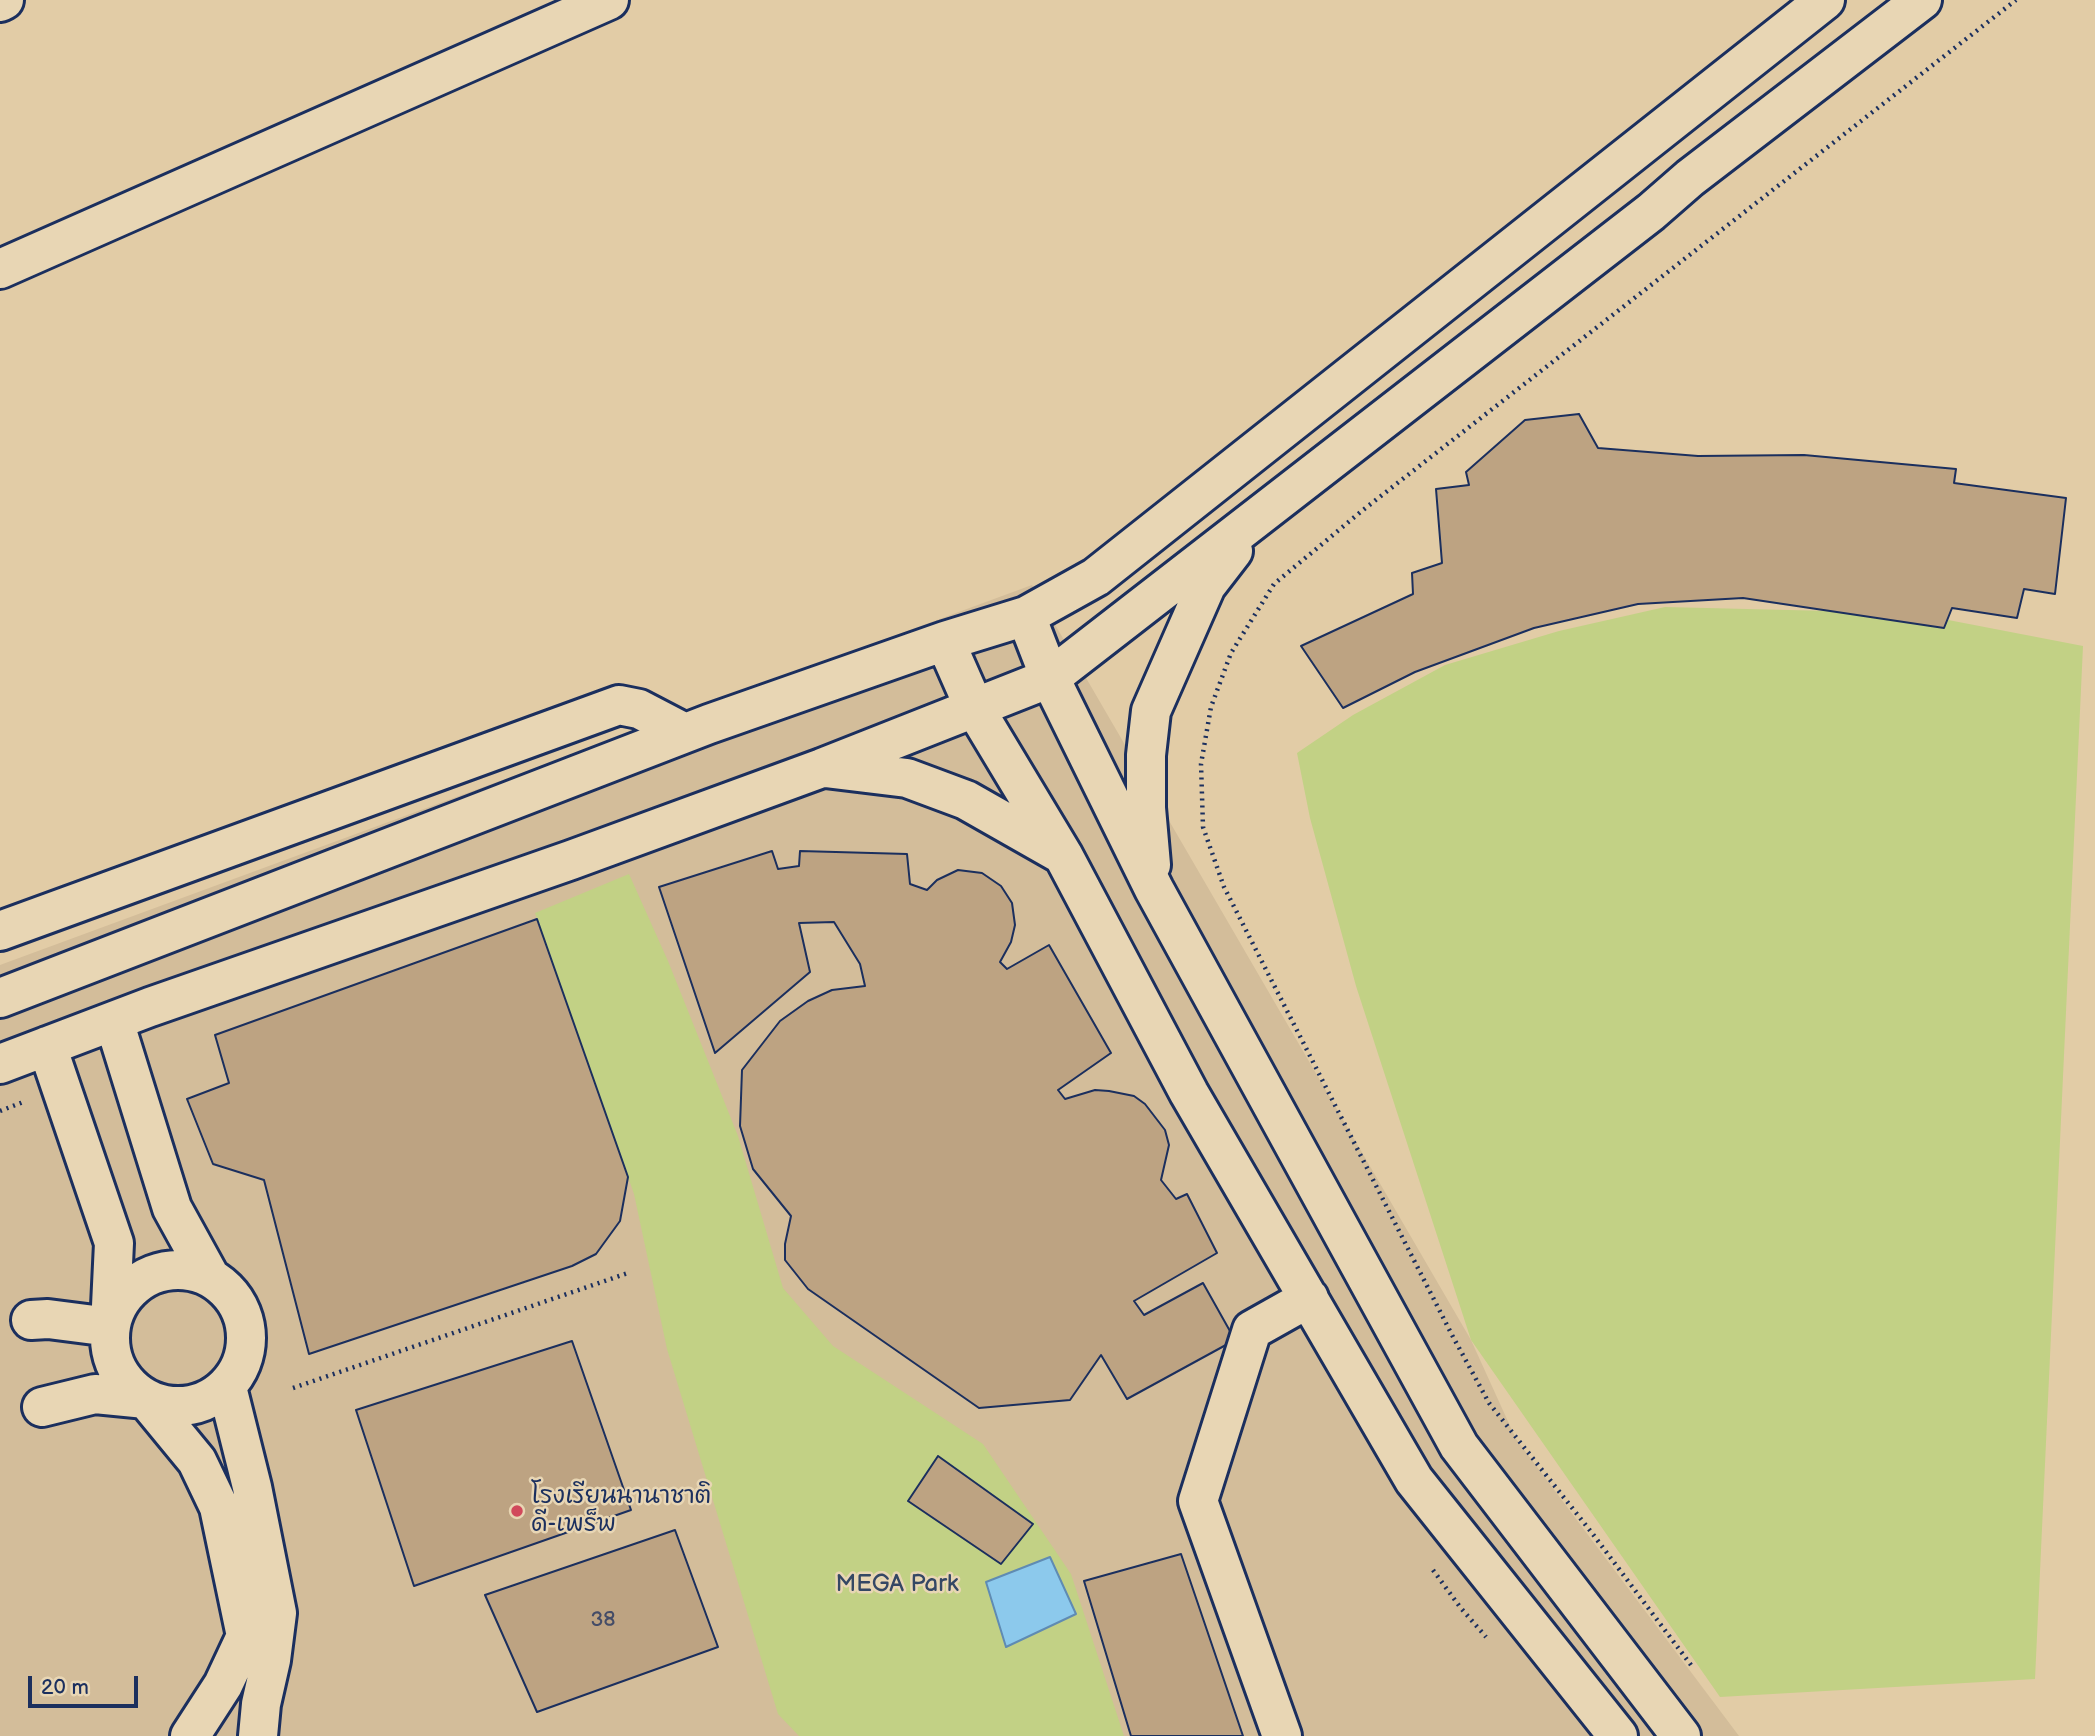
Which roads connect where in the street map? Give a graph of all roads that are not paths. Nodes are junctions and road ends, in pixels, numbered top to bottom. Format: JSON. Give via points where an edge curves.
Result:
{"nodes":[{"id":1,"x":609,"y":0,"type":"edge"},
{"id":2,"x":1825,"y":0,"type":"edge"},
{"id":3,"x":1922,"y":0,"type":"edge"},
{"id":4,"x":0,"y":269,"type":"edge"},
{"id":5,"x":1261,"y":513,"type":"junction"},
{"id":6,"x":1026,"y":616,"type":"junction"},
{"id":7,"x":945,"y":641,"type":"junction"},
{"id":8,"x":1051,"y":678,"type":"junction"},
{"id":9,"x":974,"y":707,"type":"junction"},
{"id":10,"x":685,"y":733,"type":"junction"},
{"id":11,"x":822,"y":768,"type":"junction"},
{"id":12,"x":1063,"y":855,"type":"junction"},
{"id":13,"x":1154,"y":889,"type":"junction"},
{"id":14,"x":0,"y":931,"type":"edge"},
{"id":15,"x":0,"y":998,"type":"edge"},
{"id":16,"x":114,"y":1021,"type":"junction"},
{"id":17,"x":47,"y":1046,"type":"junction"},
{"id":18,"x":0,"y":1063,"type":"edge"},
{"id":19,"x":210,"y":1277,"type":"junction"},
{"id":20,"x":1309,"y":1298,"type":"junction"},
{"id":21,"x":31,"y":1320,"type":"dead end"},
{"id":22,"x":110,"y":1327,"type":"junction"},
{"id":23,"x":227,"y":1387,"type":"junction"},
{"id":24,"x":146,"y":1399,"type":"junction"},
{"id":25,"x":43,"y":1407,"type":"dead end"},
{"id":26,"x":1643,"y":1688,"type":"junction"},
{"id":27,"x":190,"y":1736,"type":"edge"},
{"id":28,"x":258,"y":1736,"type":"edge"},
{"id":29,"x":1282,"y":1736,"type":"edge"},
{"id":30,"x":1618,"y":1736,"type":"edge"},
{"id":31,"x":1635,"y":1736,"type":"edge"},
{"id":32,"x":1681,"y":1736,"type":"edge"}],
"edges":[{"from":1,"to":4,"type":"street"},
{"from":2,"to":6,"type":"street","via":[[1096,577]]},
{"from":3,"to":5,"type":"street"},
{"from":5,"to":8,"type":"street"},
{"from":5,"to":13,"type":"street","via":[[1206,586],[1151,711],[1146,808]]},
{"from":6,"to":7,"type":"street"},
{"from":6,"to":8,"type":"street"},
{"from":7,"to":9,"type":"street"},
{"from":7,"to":10,"type":"street"},
{"from":8,"to":9,"type":"street"},
{"from":8,"to":13,"type":"street"},
{"from":9,"to":11,"type":"street"},
{"from":9,"to":12,"type":"street"},
{"from":10,"to":14,"type":"street","via":[[639,709],[619,705]]},
{"from":10,"to":15,"type":"street"},
{"from":11,"to":12,"type":"street","via":[[907,778],[966,800]]},
{"from":11,"to":16,"type":"street"},
{"from":12,"to":20,"type":"street","via":[[1189,1093]]},
{"from":13,"to":26,"type":"street","via":[[1460,1446]]},
{"from":16,"to":17,"type":"street"},
{"from":16,"to":19,"type":"street","via":[[172,1208]]},
{"from":17,"to":18,"type":"street"},
{"from":17,"to":22,"type":"street","via":[[114,1243]]},
{"from":19,"to":22,"type":"street","via":[[190,1270],[168,1270],[148,1277],[130,1289]]},
{"from":19,"to":23,"type":"street","via":[[228,1290],[240,1307],[246,1328],[246,1349]]},
{"from":20,"to":29,"type":"street","via":[[1252,1330],[1198,1501]]},
{"from":20,"to":30,"type":"street","via":[[1414,1480]]},
{"from":21,"to":22,"type":"street"},
{"from":22,"to":24,"type":"street","via":[[116,1369],[129,1387]]},
{"from":23,"to":24,"type":"street","via":[[188,1406]]},
{"from":23,"to":28,"type":"street","via":[[253,1487],[277,1613]]},
{"from":24,"to":25,"type":"street","via":[[95,1394]]},
{"from":24,"to":27,"type":"street","via":[[197,1461],[219,1507],[246,1636],[223,1685]]},
{"from":26,"to":31,"type":"street"},
{"from":26,"to":32,"type":"street"}]}
